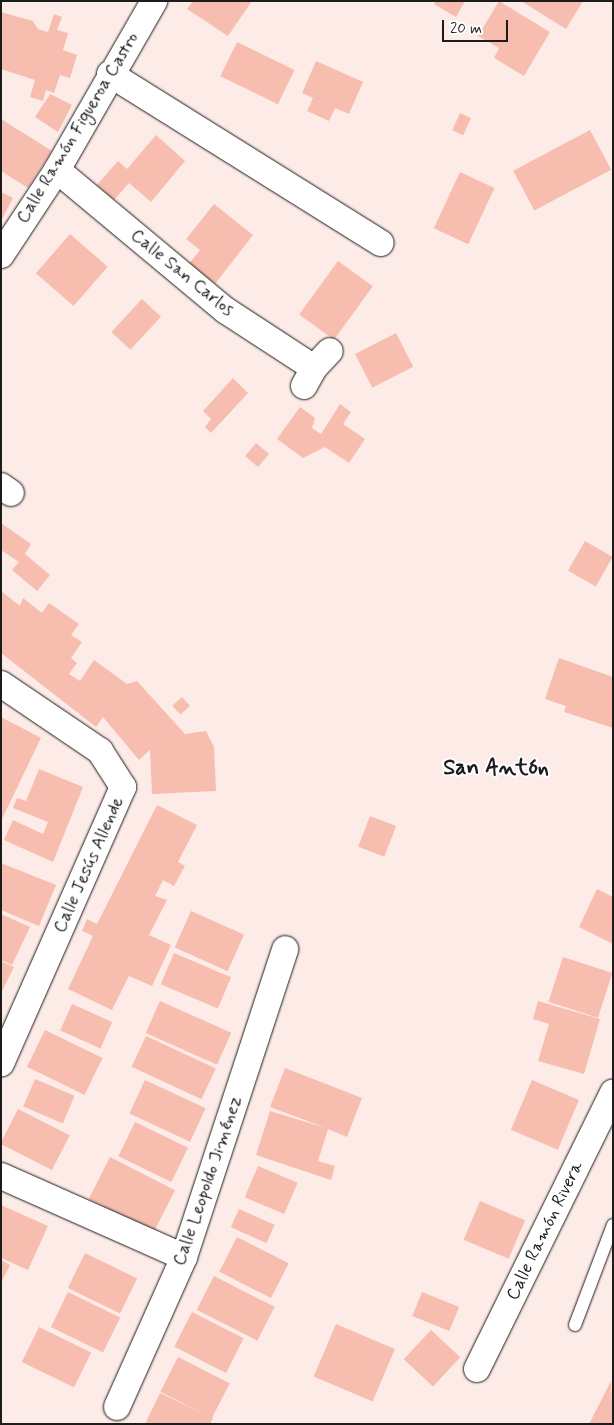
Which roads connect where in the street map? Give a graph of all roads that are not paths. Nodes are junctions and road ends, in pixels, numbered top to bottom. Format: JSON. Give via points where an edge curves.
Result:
{"nodes":[{"id":1,"x":154,"y":1,"type":"edge"},
{"id":2,"x":110,"y":74,"type":"junction"},
{"id":3,"x":56,"y":170,"type":"junction"},
{"id":4,"x":380,"y":243,"type":"dead end"},
{"id":5,"x":1,"y":255,"type":"edge"},
{"id":6,"x":316,"y":368,"type":"dead end"},
{"id":7,"x":1,"y":684,"type":"edge"},
{"id":8,"x":285,"y":949,"type":"dead end"},
{"id":9,"x":1,"y":1064,"type":"edge"},
{"id":10,"x":613,"y":1094,"type":"edge"},
{"id":11,"x":1,"y":1176,"type":"edge"},
{"id":12,"x":613,"y":1225,"type":"edge"},
{"id":13,"x":184,"y":1258,"type":"junction"},
{"id":14,"x":574,"y":1325,"type":"dead end"},
{"id":15,"x":477,"y":1369,"type":"dead end"},
{"id":16,"x":117,"y":1407,"type":"dead end"}],
"edges":[{"from":1,"to":2,"type":"street","name":"Calle Ramón Figueroa Castro"},
{"from":2,"to":3,"type":"street","name":"Calle Ramón Figueroa Castro"},
{"from":2,"to":4,"type":"street"},
{"from":3,"to":5,"type":"street","name":"Calle Ramón Figueroa Castro"},
{"from":3,"to":6,"type":"street","name":"Calle San Carlos","via":[[225,310]]},
{"from":7,"to":9,"type":"street","name":"Calle Jesús Allende","via":[[100,751],[123,787]]},
{"from":8,"to":13,"type":"street","name":"Calle Leopoldo Jiménez"},
{"from":10,"to":15,"type":"street","name":"Calle Ramón Rivera"},
{"from":11,"to":13,"type":"street"},
{"from":12,"to":14,"type":"lane"},
{"from":13,"to":16,"type":"street","name":"Calle Leopoldo Jiménez"}]}
